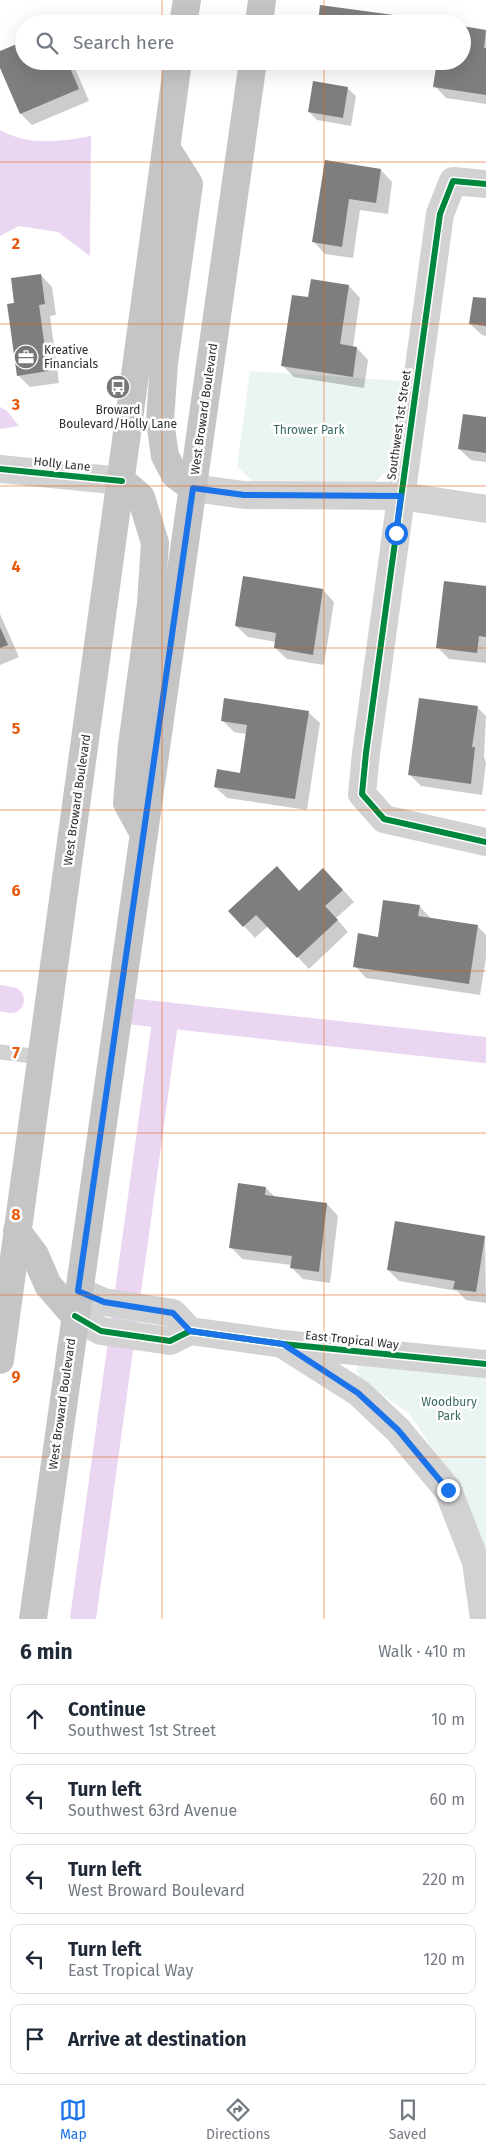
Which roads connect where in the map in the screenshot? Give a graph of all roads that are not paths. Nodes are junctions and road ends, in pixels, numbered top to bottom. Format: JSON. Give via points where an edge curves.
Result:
{"nodes":[{"id":1,"x":187,"y":0,"type":"edge"},
{"id":2,"x":262,"y":0,"type":"edge"},
{"id":3,"x":185,"y":15,"type":"edge"},
{"id":4,"x":260,"y":15,"type":"edge"},
{"id":5,"x":177,"y":70,"type":"edge"},
{"id":6,"x":253,"y":70,"type":"edge"},
{"id":7,"x":167,"y":148,"type":"junction"},
{"id":8,"x":486,"y":184,"type":"edge"},
{"id":9,"x":0,"y":468,"type":"edge"},
{"id":10,"x":122,"y":481,"type":"junction"},
{"id":11,"x":193,"y":488,"type":"junction"},
{"id":12,"x":401,"y":496,"type":"junction"},
{"id":13,"x":486,"y":509,"type":"edge"},
{"id":14,"x":144,"y":834,"type":"junction"},
{"id":15,"x":486,"y":842,"type":"edge"},
{"id":16,"x":0,"y":1052,"type":"edge"},
{"id":17,"x":40,"y":1057,"type":"junction"},
{"id":18,"x":17,"y":1231,"type":"junction"},
{"id":19,"x":5,"y":1276,"type":"edge"},
{"id":20,"x":77,"y":1304,"type":"junction"},
{"id":21,"x":3,"y":1312,"type":"edge"},
{"id":22,"x":178,"y":1328,"type":"junction"},
{"id":23,"x":283,"y":1344,"type":"junction"},
{"id":24,"x":0,"y":1360,"type":"edge"},
{"id":25,"x":486,"y":1364,"type":"edge"},
{"id":26,"x":32,"y":1619,"type":"edge"},
{"id":27,"x":484,"y":1619,"type":"edge"}],
"edges":[{"from":1,"to":3,"type":"main road"},
{"from":2,"to":4,"type":"main road"},
{"from":5,"to":7,"type":"main road","name":"West Broward Boulevard"},
{"from":6,"to":11,"type":"main road","name":"West Broward Boulevard"},
{"from":7,"to":10,"type":"main road","name":"West Broward Boulevard"},
{"from":7,"to":11,"type":"main road","via":[[189,184],[164,363],[160,420],[165,456],[175,475]]},
{"from":8,"to":12,"type":"street","name":"Southwest 1st Street","via":[[453,181],[440,214]]},
{"from":9,"to":10,"type":"street","name":"Holly Lane"},
{"from":10,"to":14,"type":"main road","via":[[141,497],[154,543],[151,604],[127,803]]},
{"from":10,"to":17,"type":"main road","name":"West Broward Boulevard"},
{"from":11,"to":12,"type":"street","via":[[244,495]]},
{"from":11,"to":14,"type":"main road","name":"West Broward Boulevard"},
{"from":12,"to":13,"type":"street"},
{"from":12,"to":15,"type":"street","name":"Southwest 1st Street","via":[[362,794],[384,819]]},
{"from":14,"to":20,"type":"main road","name":"West Broward Boulevard"},
{"from":16,"to":17,"type":"lane"},
{"from":17,"to":18,"type":"main road","name":"West Broward Boulevard"},
{"from":18,"to":19,"type":"main road","name":"West Broward Boulevard"},
{"from":18,"to":20,"type":"main road","via":[[35,1255],[48,1285]]},
{"from":19,"to":21,"type":"main road","name":"West Broward Boulevard"},
{"from":20,"to":22,"type":"street","name":"East Tropical Way","via":[[104,1302]]},
{"from":20,"to":22,"type":"street","name":"East Tropical Way","via":[[101,1331]]},
{"from":20,"to":26,"type":"main road","name":"West Broward Boulevard"},
{"from":21,"to":24,"type":"main road","name":"West Broward Boulevard"},
{"from":22,"to":23,"type":"street","name":"East Tropical Way"},
{"from":23,"to":25,"type":"street","name":"East Tropical Way"},
{"from":23,"to":27,"type":"street","name":"East Tropical Way","via":[[358,1393],[398,1430],[448,1490],[476,1562]]}]}
